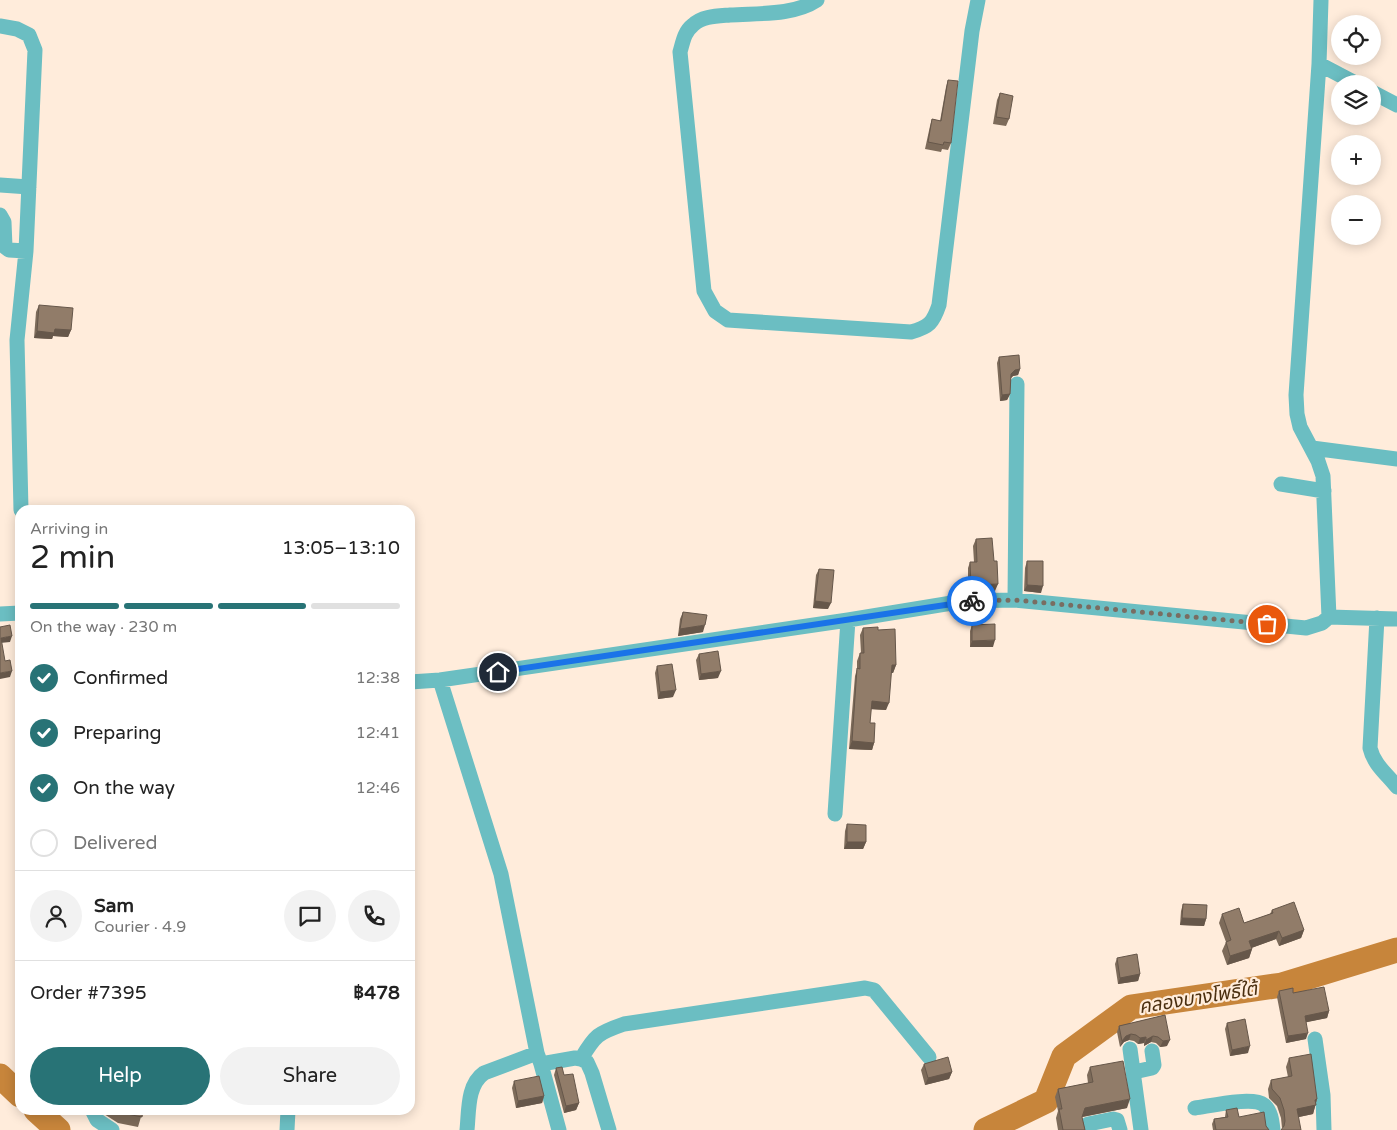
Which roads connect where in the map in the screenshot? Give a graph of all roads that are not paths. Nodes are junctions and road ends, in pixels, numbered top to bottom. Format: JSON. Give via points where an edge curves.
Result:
{"nodes":[{"id":1,"x":817,"y":0,"type":"edge"},
{"id":2,"x":978,"y":0,"type":"edge"},
{"id":3,"x":1321,"y":0,"type":"edge"},
{"id":4,"x":0,"y":26,"type":"edge"},
{"id":5,"x":1319,"y":64,"type":"junction"},
{"id":6,"x":1340,"y":75,"type":"edge"},
{"id":7,"x":1381,"y":97,"type":"edge"},
{"id":8,"x":1397,"y":105,"type":"edge"},
{"id":9,"x":0,"y":185,"type":"edge"},
{"id":10,"x":29,"y":187,"type":"junction"},
{"id":11,"x":0,"y":215,"type":"edge"},
{"id":12,"x":26,"y":252,"type":"junction"},
{"id":13,"x":1017,"y":384,"type":"dead end"},
{"id":14,"x":1312,"y":448,"type":"junction"},
{"id":15,"x":1397,"y":459,"type":"edge"},
{"id":16,"x":1281,"y":484,"type":"dead end"},
{"id":17,"x":1324,"y":491,"type":"junction"},
{"id":18,"x":21,"y":505,"type":"edge"},
{"id":19,"x":1015,"y":600,"type":"junction"},
{"id":20,"x":15,"y":613,"type":"edge"},
{"id":21,"x":0,"y":614,"type":"edge"},
{"id":22,"x":1329,"y":617,"type":"junction"},
{"id":23,"x":1377,"y":618,"type":"junction"},
{"id":24,"x":1397,"y":619,"type":"edge"},
{"id":25,"x":848,"y":620,"type":"junction"},
{"id":26,"x":440,"y":680,"type":"junction"},
{"id":27,"x":415,"y":682,"type":"edge"},
{"id":28,"x":1397,"y":787,"type":"edge"},
{"id":29,"x":835,"y":814,"type":"dead end"},
{"id":30,"x":1315,"y":1039,"type":"dead end"},
{"id":31,"x":1130,"y":1049,"type":"dead end"},
{"id":32,"x":1152,"y":1051,"type":"dead end"},
{"id":33,"x":929,"y":1056,"type":"dead end"},
{"id":34,"x":539,"y":1059,"type":"junction"},
{"id":35,"x":581,"y":1059,"type":"junction"},
{"id":36,"x":1134,"y":1072,"type":"junction"},
{"id":37,"x":1195,"y":1108,"type":"dead end"},
{"id":38,"x":94,"y":1115,"type":"edge"},
{"id":39,"x":288,"y":1115,"type":"edge"},
{"id":40,"x":1088,"y":1124,"type":"dead end"},
{"id":41,"x":112,"y":1130,"type":"edge"},
{"id":42,"x":287,"y":1130,"type":"edge"},
{"id":43,"x":467,"y":1130,"type":"edge"},
{"id":44,"x":558,"y":1130,"type":"edge"},
{"id":45,"x":609,"y":1130,"type":"edge"},
{"id":46,"x":1120,"y":1130,"type":"edge"},
{"id":47,"x":1141,"y":1130,"type":"edge"},
{"id":48,"x":1273,"y":1130,"type":"edge"},
{"id":49,"x":1324,"y":1130,"type":"edge"}],
"edges":[{"from":1,"to":2,"type":"street","via":[[787,11],[708,17],[693,24],[684,36],[680,52],[704,291],[715,311],[728,320],[911,332],[925,328],[934,319],[939,305]]},
{"from":3,"to":5,"type":"street"},
{"from":4,"to":10,"type":"street","via":[[29,35],[35,50]]},
{"from":5,"to":6,"type":"street"},
{"from":5,"to":14,"type":"street","via":[[1296,395],[1300,427]]},
{"from":7,"to":8,"type":"street"},
{"from":9,"to":10,"type":"street"},
{"from":10,"to":12,"type":"street"},
{"from":11,"to":12,"type":"street","via":[[4,222],[6,247]]},
{"from":12,"to":18,"type":"street","via":[[17,340]]},
{"from":13,"to":19,"type":"street"},
{"from":14,"to":15,"type":"street"},
{"from":14,"to":17,"type":"street","via":[[1323,476]]},
{"from":16,"to":17,"type":"street"},
{"from":17,"to":22,"type":"street"},
{"from":19,"to":22,"type":"street","via":[[1306,628]]},
{"from":19,"to":25,"type":"street","via":[[964,601]]},
{"from":20,"to":21,"type":"street"},
{"from":22,"to":23,"type":"street"},
{"from":23,"to":24,"type":"street"},
{"from":23,"to":28,"type":"street","via":[[1370,748],[1372,758]]},
{"from":25,"to":26,"type":"street"},
{"from":25,"to":29,"type":"street"},
{"from":26,"to":27,"type":"street"},
{"from":26,"to":34,"type":"street","via":[[501,874]]},
{"from":30,"to":49,"type":"street"},
{"from":31,"to":36,"type":"street"},
{"from":32,"to":36,"type":"street","via":[[1152,1068]]},
{"from":33,"to":35,"type":"street","via":[[874,990],[865,988],[624,1024],[592,1039]]},
{"from":34,"to":35,"type":"street"},
{"from":34,"to":43,"type":"street","via":[[484,1072],[478,1077],[472,1086]]},
{"from":34,"to":44,"type":"street"},
{"from":35,"to":45,"type":"street","via":[[587,1062],[592,1073]]},
{"from":36,"to":47,"type":"street"},
{"from":37,"to":48,"type":"street","via":[[1258,1101],[1269,1111]]},
{"from":38,"to":41,"type":"street"},
{"from":39,"to":42,"type":"street"},
{"from":40,"to":46,"type":"street","via":[[1113,1118],[1118,1120]]}]}
